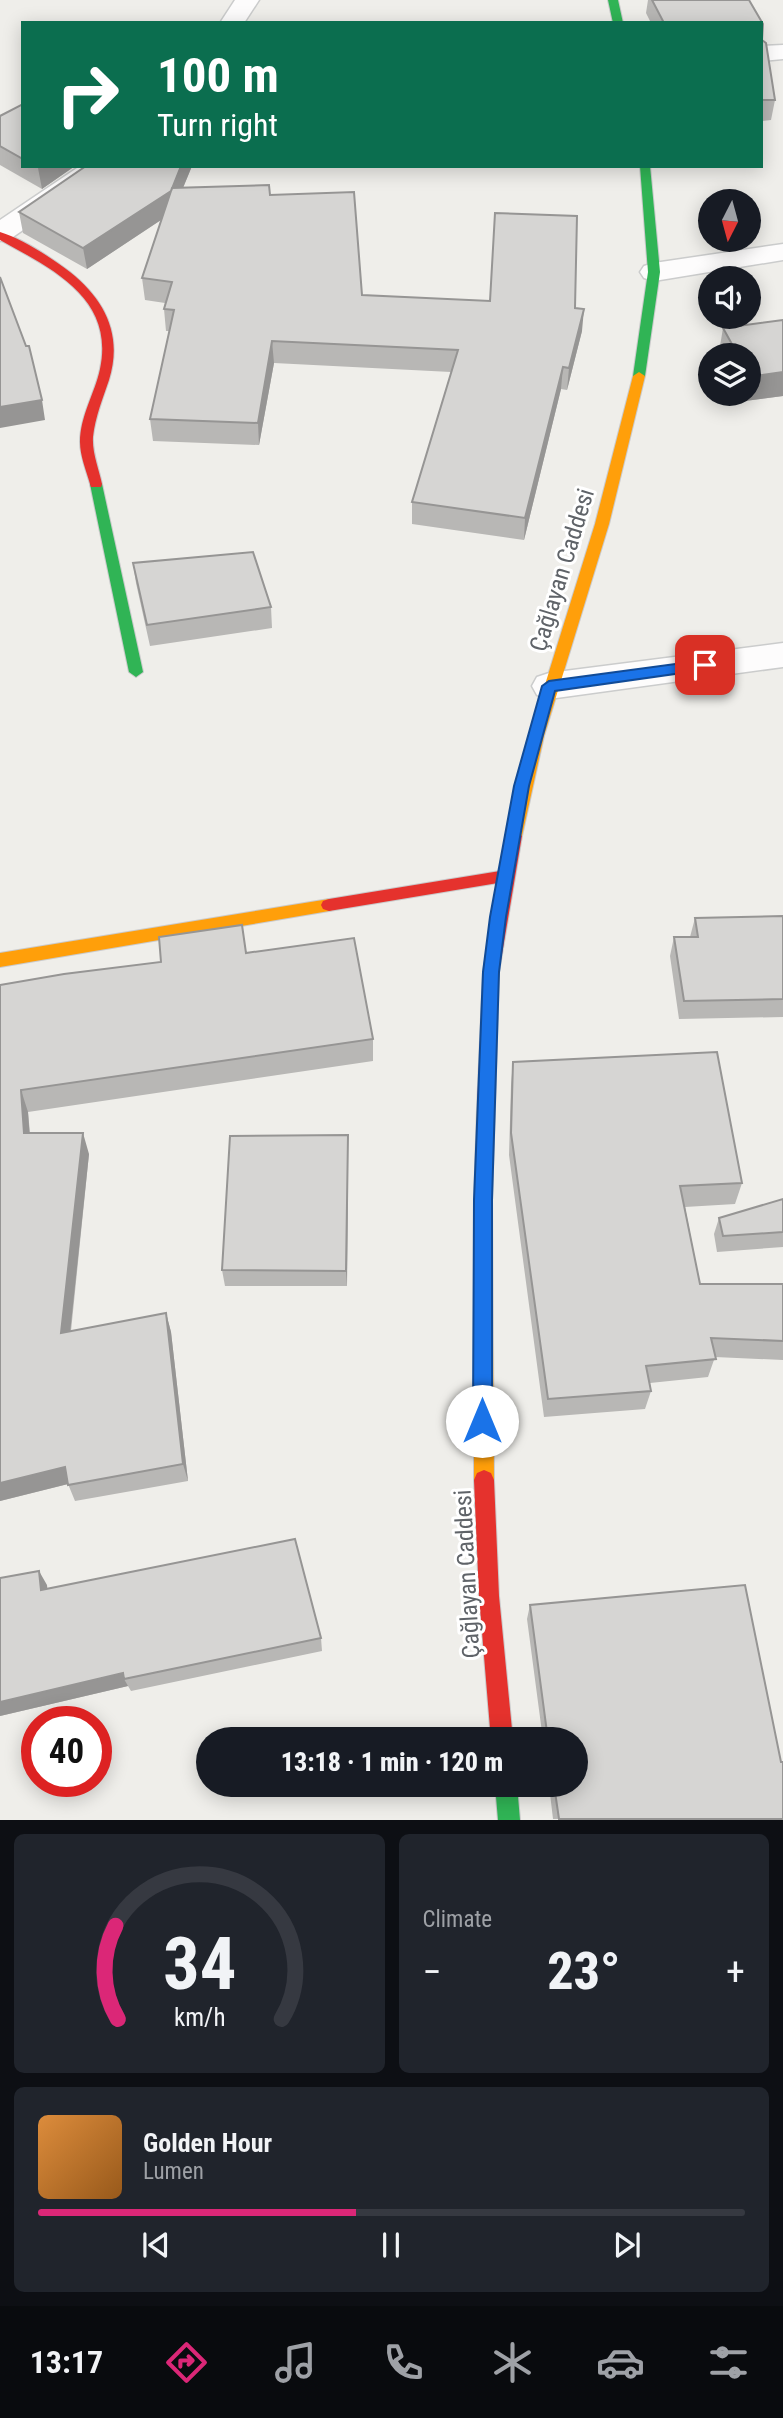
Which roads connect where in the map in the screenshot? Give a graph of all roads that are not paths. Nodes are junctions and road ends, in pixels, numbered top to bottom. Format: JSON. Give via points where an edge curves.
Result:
{"nodes":[{"id":1,"x":247,"y":0,"type":"edge"},
{"id":2,"x":613,"y":0,"type":"edge"},
{"id":3,"x":233,"y":21,"type":"edge"},
{"id":4,"x":618,"y":21,"type":"edge"},
{"id":5,"x":783,"y":52,"type":"edge"},
{"id":6,"x":763,"y":54,"type":"edge"},
{"id":7,"x":95,"y":168,"type":"edge"},
{"id":8,"x":645,"y":168,"type":"edge"},
{"id":9,"x":0,"y":234,"type":"edge"},
{"id":10,"x":783,"y":251,"type":"edge"},
{"id":11,"x":654,"y":272,"type":"junction"},
{"id":12,"x":783,"y":655,"type":"edge"},
{"id":13,"x":136,"y":672,"type":"dead end"},
{"id":14,"x":549,"y":686,"type":"junction"},
{"id":15,"x":505,"y":876,"type":"junction"},
{"id":16,"x":0,"y":960,"type":"edge"},
{"id":17,"x":501,"y":1727,"type":"edge"},
{"id":18,"x":507,"y":1797,"type":"edge"},
{"id":19,"x":509,"y":1819,"type":"edge"}],
"edges":[{"from":1,"to":3,"type":"street"},
{"from":2,"to":4,"type":"street"},
{"from":5,"to":6,"type":"street"},
{"from":7,"to":9,"type":"street"},
{"from":8,"to":11,"type":"street","name":"Çağlayan Caddesi"},
{"from":9,"to":13,"type":"street","via":[[78,283],[110,325],[110,349],[86,439]]},
{"from":10,"to":11,"type":"street"},
{"from":11,"to":14,"type":"street","name":"Çağlayan Caddesi","via":[[642,360],[623,447],[589,571]]},
{"from":12,"to":14,"type":"street"},
{"from":14,"to":15,"type":"street","name":"Çağlayan Caddesi","via":[[522,786]]},
{"from":15,"to":16,"type":"street"},
{"from":15,"to":17,"type":"street","name":"Çağlayan Caddesi","via":[[490,996],[483,1200],[482,1421],[489,1596]]},
{"from":18,"to":19,"type":"street"}]}
